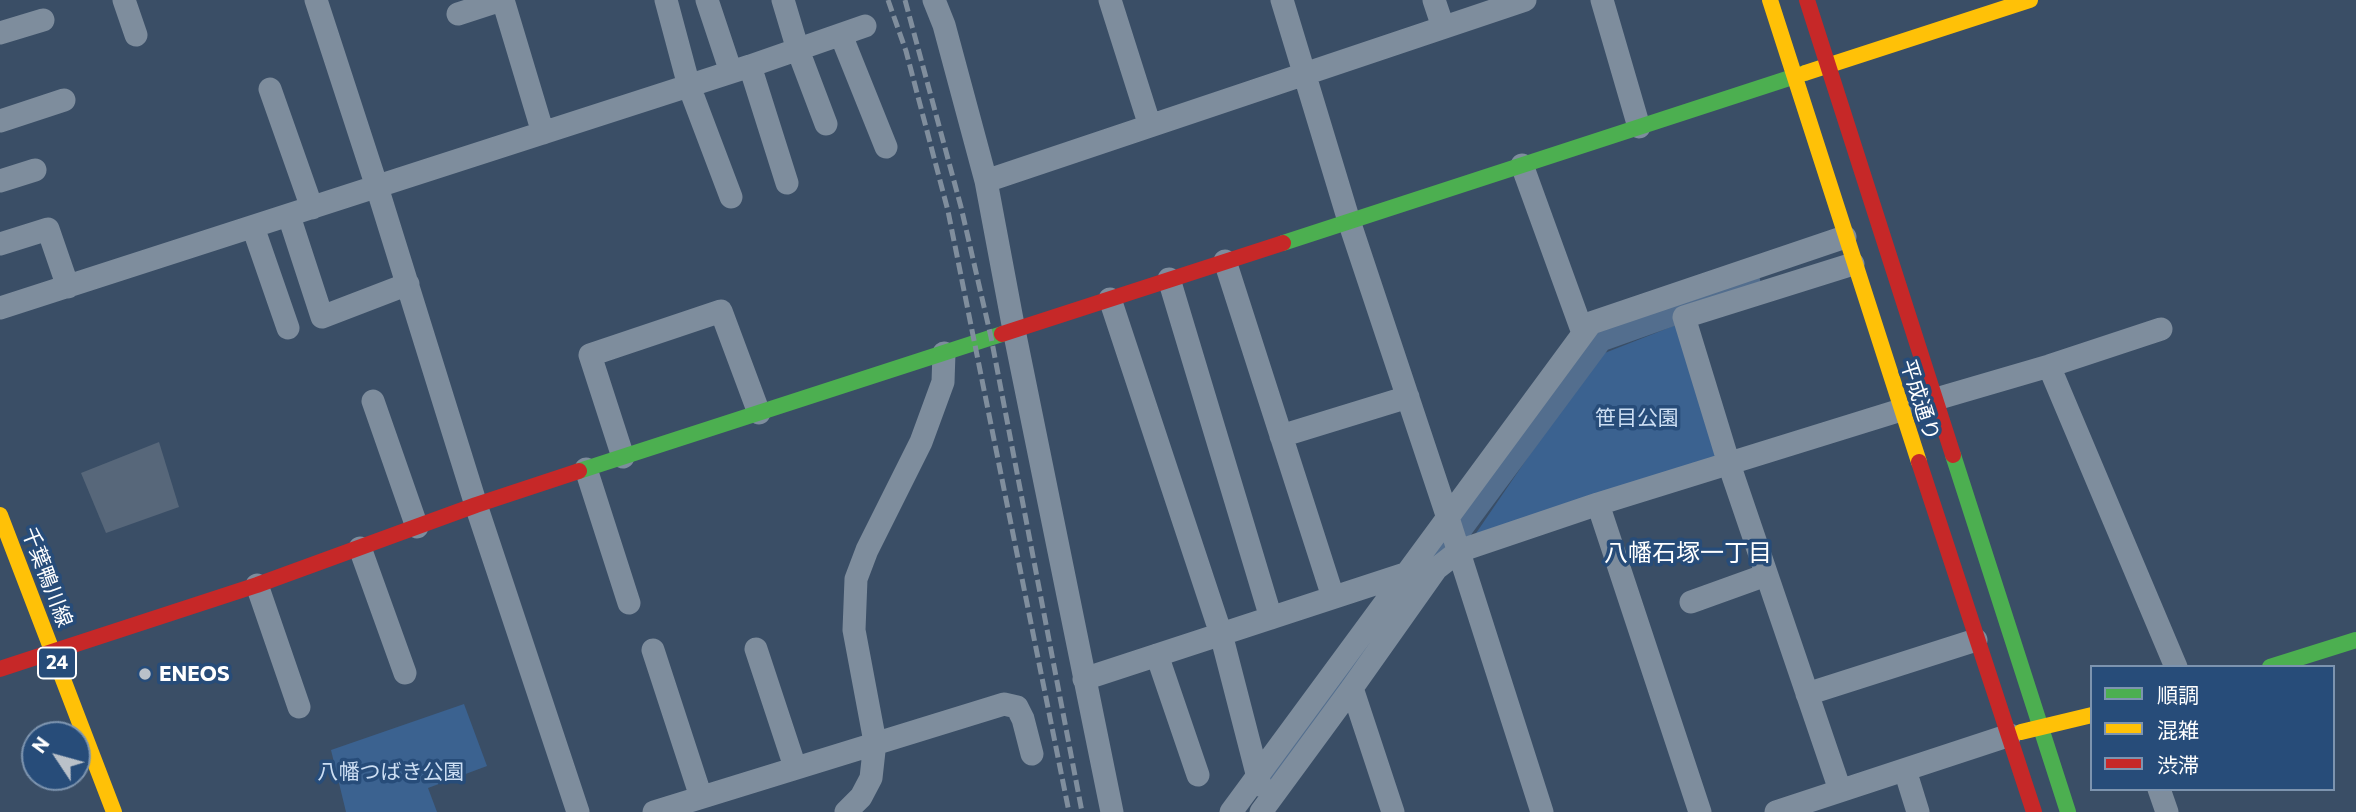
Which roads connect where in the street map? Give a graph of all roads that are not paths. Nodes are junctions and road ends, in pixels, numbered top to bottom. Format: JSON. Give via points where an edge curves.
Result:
{"nodes":[{"id":1,"x":124,"y":0,"type":"edge"},
{"id":2,"x":316,"y":0,"type":"edge"},
{"id":3,"x":502,"y":0,"type":"edge"},
{"id":4,"x":666,"y":0,"type":"edge"},
{"id":5,"x":707,"y":0,"type":"edge"},
{"id":6,"x":783,"y":0,"type":"edge"},
{"id":7,"x":934,"y":0,"type":"edge"},
{"id":8,"x":1110,"y":0,"type":"edge"},
{"id":9,"x":1282,"y":0,"type":"edge"},
{"id":10,"x":1434,"y":0,"type":"edge"},
{"id":11,"x":1525,"y":0,"type":"edge"},
{"id":12,"x":1602,"y":0,"type":"edge"},
{"id":13,"x":1770,"y":0,"type":"edge"},
{"id":14,"x":1807,"y":0,"type":"edge"},
{"id":15,"x":2030,"y":0,"type":"edge"},
{"id":16,"x":458,"y":14,"type":"dead end"},
{"id":17,"x":43,"y":20,"type":"dead end"},
{"id":18,"x":865,"y":26,"type":"dead end"},
{"id":19,"x":1443,"y":27,"type":"junction"},
{"id":20,"x":0,"y":33,"type":"edge"},
{"id":21,"x":841,"y":35,"type":"junction"},
{"id":22,"x":136,"y":36,"type":"dead end"},
{"id":23,"x":798,"y":50,"type":"junction"},
{"id":24,"x":1829,"y":65,"type":"junction"},
{"id":25,"x":740,"y":69,"type":"junction"},
{"id":26,"x":1305,"y":74,"type":"junction"},
{"id":27,"x":1794,"y":76,"type":"junction"},
{"id":28,"x":689,"y":86,"type":"junction"},
{"id":29,"x":270,"y":89,"type":"dead end"},
{"id":30,"x":64,"y":100,"type":"dead end"},
{"id":31,"x":0,"y":121,"type":"edge"},
{"id":32,"x":826,"y":124,"type":"dead end"},
{"id":33,"x":1150,"y":126,"type":"junction"},
{"id":34,"x":1639,"y":127,"type":"junction"},
{"id":35,"x":542,"y":133,"type":"junction"},
{"id":36,"x":886,"y":147,"type":"dead end"},
{"id":37,"x":1522,"y":164,"type":"junction"},
{"id":38,"x":35,"y":170,"type":"dead end"},
{"id":39,"x":0,"y":181,"type":"edge"},
{"id":40,"x":986,"y":181,"type":"junction"},
{"id":41,"x":787,"y":183,"type":"dead end"},
{"id":42,"x":377,"y":187,"type":"junction"},
{"id":43,"x":731,"y":197,"type":"dead end"},
{"id":44,"x":312,"y":208,"type":"junction"},
{"id":45,"x":289,"y":216,"type":"junction"},
{"id":46,"x":1349,"y":221,"type":"junction"},
{"id":47,"x":253,"y":227,"type":"junction"},
{"id":48,"x":1845,"y":237,"type":"junction"},
{"id":49,"x":0,"y":244,"type":"edge"},
{"id":50,"x":1224,"y":261,"type":"junction"},
{"id":51,"x":1853,"y":264,"type":"junction"},
{"id":52,"x":1169,"y":279,"type":"junction"},
{"id":53,"x":408,"y":285,"type":"junction"},
{"id":54,"x":68,"y":287,"type":"junction"},
{"id":55,"x":1110,"y":299,"type":"junction"},
{"id":56,"x":0,"y":308,"type":"edge"},
{"id":57,"x":288,"y":328,"type":"dead end"},
{"id":58,"x":2161,"y":329,"type":"dead end"},
{"id":59,"x":1014,"y":330,"type":"junction"},
{"id":60,"x":1583,"y":332,"type":"junction"},
{"id":61,"x":944,"y":353,"type":"junction"},
{"id":62,"x":2049,"y":366,"type":"junction"},
{"id":63,"x":1408,"y":397,"type":"junction"},
{"id":64,"x":1936,"y":399,"type":"junction"},
{"id":65,"x":373,"y":401,"type":"dead end"},
{"id":66,"x":1901,"y":410,"type":"junction"},
{"id":67,"x":759,"y":413,"type":"junction"},
{"id":68,"x":1281,"y":436,"type":"junction"},
{"id":69,"x":624,"y":457,"type":"junction"},
{"id":70,"x":1729,"y":464,"type":"junction"},
{"id":71,"x":586,"y":470,"type":"junction"},
{"id":72,"x":1598,"y":504,"type":"junction"},
{"id":73,"x":476,"y":505,"type":"junction"},
{"id":74,"x":0,"y":514,"type":"edge"},
{"id":75,"x":1448,"y":518,"type":"junction"},
{"id":76,"x":417,"y":527,"type":"junction"},
{"id":77,"x":359,"y":548,"type":"junction"},
{"id":78,"x":1459,"y":551,"type":"junction"},
{"id":79,"x":1405,"y":574,"type":"junction"},
{"id":80,"x":1766,"y":575,"type":"junction"},
{"id":81,"x":257,"y":585,"type":"junction"},
{"id":82,"x":1333,"y":597,"type":"junction"},
{"id":83,"x":1691,"y":602,"type":"dead end"},
{"id":84,"x":629,"y":603,"type":"dead end"},
{"id":85,"x":1271,"y":618,"type":"junction"},
{"id":86,"x":1221,"y":634,"type":"junction"},
{"id":87,"x":1976,"y":640,"type":"junction"},
{"id":88,"x":2356,"y":640,"type":"edge"},
{"id":89,"x":755,"y":649,"type":"dead end"},
{"id":90,"x":653,"y":650,"type":"dead end"},
{"id":91,"x":53,"y":652,"type":"junction"},
{"id":92,"x":1157,"y":655,"type":"junction"},
{"id":93,"x":2175,"y":665,"type":"edge"},
{"id":94,"x":2276,"y":665,"type":"edge"},
{"id":95,"x":0,"y":669,"type":"edge"},
{"id":96,"x":405,"y":673,"type":"dead end"},
{"id":97,"x":1084,"y":679,"type":"junction"},
{"id":98,"x":1352,"y":688,"type":"junction"},
{"id":99,"x":1807,"y":694,"type":"junction"},
{"id":100,"x":299,"y":707,"type":"dead end"},
{"id":101,"x":2090,"y":715,"type":"edge"},
{"id":102,"x":2041,"y":727,"type":"junction"},
{"id":103,"x":2010,"y":735,"type":"junction"},
{"id":104,"x":875,"y":742,"type":"junction"},
{"id":105,"x":1032,"y":754,"type":"dead end"},
{"id":106,"x":795,"y":767,"type":"junction"},
{"id":107,"x":1905,"y":770,"type":"junction"},
{"id":108,"x":1258,"y":774,"type":"junction"},
{"id":109,"x":1198,"y":775,"type":"dead end"},
{"id":110,"x":867,"y":786,"type":"junction"},
{"id":111,"x":1840,"y":790,"type":"junction"},
{"id":112,"x":2160,"y":791,"type":"edge"},
{"id":113,"x":701,"y":797,"type":"junction"},
{"id":114,"x":1264,"y":810,"type":"edge"},
{"id":115,"x":114,"y":812,"type":"edge"},
{"id":116,"x":578,"y":812,"type":"edge"},
{"id":117,"x":654,"y":812,"type":"edge"},
{"id":118,"x":846,"y":812,"type":"edge"},
{"id":119,"x":876,"y":812,"type":"edge"},
{"id":120,"x":1112,"y":812,"type":"edge"},
{"id":121,"x":1231,"y":812,"type":"edge"},
{"id":122,"x":1394,"y":812,"type":"edge"},
{"id":123,"x":1542,"y":812,"type":"edge"},
{"id":124,"x":1700,"y":812,"type":"edge"},
{"id":125,"x":1778,"y":812,"type":"edge"},
{"id":126,"x":1918,"y":812,"type":"edge"},
{"id":127,"x":2034,"y":812,"type":"edge"},
{"id":128,"x":2068,"y":812,"type":"edge"},
{"id":129,"x":2167,"y":812,"type":"edge"}],
"edges":[{"from":1,"to":22,"type":"street"},
{"from":2,"to":42,"type":"street"},
{"from":3,"to":16,"type":"street"},
{"from":3,"to":35,"type":"street"},
{"from":4,"to":28,"type":"street"},
{"from":5,"to":25,"type":"street"},
{"from":6,"to":23,"type":"street"},
{"from":7,"to":40,"type":"street"},
{"from":8,"to":33,"type":"street"},
{"from":9,"to":26,"type":"street"},
{"from":10,"to":19,"type":"street"},
{"from":11,"to":19,"type":"street"},
{"from":12,"to":34,"type":"street"},
{"from":13,"to":27,"type":"street","name":"平成通り"},
{"from":14,"to":24,"type":"street","name":"平成通り"},
{"from":15,"to":24,"type":"street"},
{"from":17,"to":20,"type":"street"},
{"from":18,"to":21,"type":"street"},
{"from":19,"to":26,"type":"street"},
{"from":21,"to":23,"type":"street"},
{"from":21,"to":36,"type":"street"},
{"from":23,"to":25,"type":"street"},
{"from":23,"to":32,"type":"street"},
{"from":24,"to":27,"type":"street"},
{"from":24,"to":64,"type":"street","name":"平成通り"},
{"from":25,"to":28,"type":"street"},
{"from":25,"to":41,"type":"street"},
{"from":26,"to":33,"type":"street"},
{"from":26,"to":46,"type":"street"},
{"from":27,"to":34,"type":"street"},
{"from":27,"to":48,"type":"street","name":"平成通り"},
{"from":28,"to":35,"type":"street"},
{"from":28,"to":43,"type":"street"},
{"from":29,"to":44,"type":"street"},
{"from":30,"to":31,"type":"street"},
{"from":33,"to":40,"type":"street"},
{"from":34,"to":37,"type":"street"},
{"from":35,"to":42,"type":"street"},
{"from":37,"to":46,"type":"street"},
{"from":37,"to":60,"type":"street"},
{"from":38,"to":39,"type":"street"},
{"from":40,"to":59,"type":"street"},
{"from":42,"to":44,"type":"street"},
{"from":42,"to":53,"type":"street"},
{"from":44,"to":45,"type":"street"},
{"from":45,"to":47,"type":"street"},
{"from":45,"to":53,"type":"street","via":[[322,317]]},
{"from":46,"to":50,"type":"street"},
{"from":46,"to":63,"type":"street"},
{"from":47,"to":54,"type":"street"},
{"from":47,"to":57,"type":"street"},
{"from":48,"to":51,"type":"street","name":"平成通り"},
{"from":48,"to":60,"type":"street","via":[[1591,323]]},
{"from":49,"to":54,"type":"street","via":[[48,229]]},
{"from":50,"to":52,"type":"street"},
{"from":50,"to":68,"type":"street"},
{"from":51,"to":66,"type":"street","name":"平成通り"},
{"from":51,"to":70,"type":"street","via":[[1684,317]]},
{"from":52,"to":55,"type":"street"},
{"from":52,"to":85,"type":"street"},
{"from":53,"to":73,"type":"street"},
{"from":54,"to":56,"type":"street"},
{"from":55,"to":59,"type":"street"},
{"from":55,"to":86,"type":"street"},
{"from":58,"to":62,"type":"street"},
{"from":59,"to":61,"type":"street"},
{"from":59,"to":97,"type":"street"},
{"from":60,"to":75,"type":"street"},
{"from":61,"to":67,"type":"street"},
{"from":61,"to":104,"type":"street","via":[[943,382],[920,442],[856,579],[854,630]]},
{"from":62,"to":64,"type":"street"},
{"from":62,"to":93,"type":"street"},
{"from":63,"to":68,"type":"street"},
{"from":63,"to":75,"type":"street"},
{"from":64,"to":102,"type":"street","name":"平成通り"},
{"from":65,"to":76,"type":"street"},
{"from":66,"to":70,"type":"street"},
{"from":66,"to":87,"type":"street","name":"平成通り"},
{"from":67,"to":69,"type":"street"},
{"from":67,"to":69,"type":"street","via":[[721,311],[590,355]]},
{"from":68,"to":82,"type":"street"},
{"from":69,"to":71,"type":"street"},
{"from":70,"to":72,"type":"street"},
{"from":70,"to":80,"type":"street"},
{"from":71,"to":73,"type":"street"},
{"from":71,"to":84,"type":"street"},
{"from":72,"to":78,"type":"street"},
{"from":72,"to":124,"type":"street"},
{"from":73,"to":76,"type":"street"},
{"from":73,"to":116,"type":"street"},
{"from":74,"to":91,"type":"street","name":"千葉鴨川線","number":"24"},
{"from":75,"to":78,"type":"street"},
{"from":75,"to":79,"type":"street"},
{"from":76,"to":77,"type":"street"},
{"from":77,"to":81,"type":"street"},
{"from":77,"to":96,"type":"street"},
{"from":78,"to":98,"type":"street","via":[[1436,569]]},
{"from":78,"to":123,"type":"street"},
{"from":79,"to":82,"type":"street"},
{"from":79,"to":108,"type":"street"},
{"from":80,"to":83,"type":"street"},
{"from":80,"to":99,"type":"street"},
{"from":81,"to":91,"type":"street"},
{"from":81,"to":100,"type":"street"},
{"from":82,"to":85,"type":"street"},
{"from":85,"to":86,"type":"street"},
{"from":86,"to":92,"type":"street"},
{"from":86,"to":108,"type":"street"},
{"from":87,"to":99,"type":"street"},
{"from":87,"to":103,"type":"street","name":"平成通り"},
{"from":88,"to":94,"type":"street"},
{"from":89,"to":106,"type":"street"},
{"from":90,"to":113,"type":"street"},
{"from":91,"to":95,"type":"street"},
{"from":91,"to":115,"type":"street","name":"千葉鴨川線","number":"24"},
{"from":92,"to":97,"type":"street"},
{"from":92,"to":109,"type":"street"},
{"from":97,"to":120,"type":"street"},
{"from":98,"to":114,"type":"street"},
{"from":98,"to":122,"type":"street"},
{"from":99,"to":111,"type":"street"},
{"from":101,"to":102,"type":"street"},
{"from":102,"to":103,"type":"street"},
{"from":102,"to":128,"type":"street","name":"平成通り"},
{"from":103,"to":107,"type":"street"},
{"from":103,"to":127,"type":"street","name":"平成通り"},
{"from":104,"to":105,"type":"street","via":[[1004,704],[1017,707]]},
{"from":104,"to":106,"type":"street"},
{"from":104,"to":110,"type":"street"},
{"from":106,"to":113,"type":"street"},
{"from":107,"to":111,"type":"street"},
{"from":107,"to":126,"type":"street"},
{"from":108,"to":114,"type":"street"},
{"from":108,"to":121,"type":"street"},
{"from":110,"to":118,"type":"street"},
{"from":110,"to":119,"type":"street"},
{"from":111,"to":125,"type":"street"},
{"from":112,"to":129,"type":"street"},
{"from":113,"to":117,"type":"street"}]}
